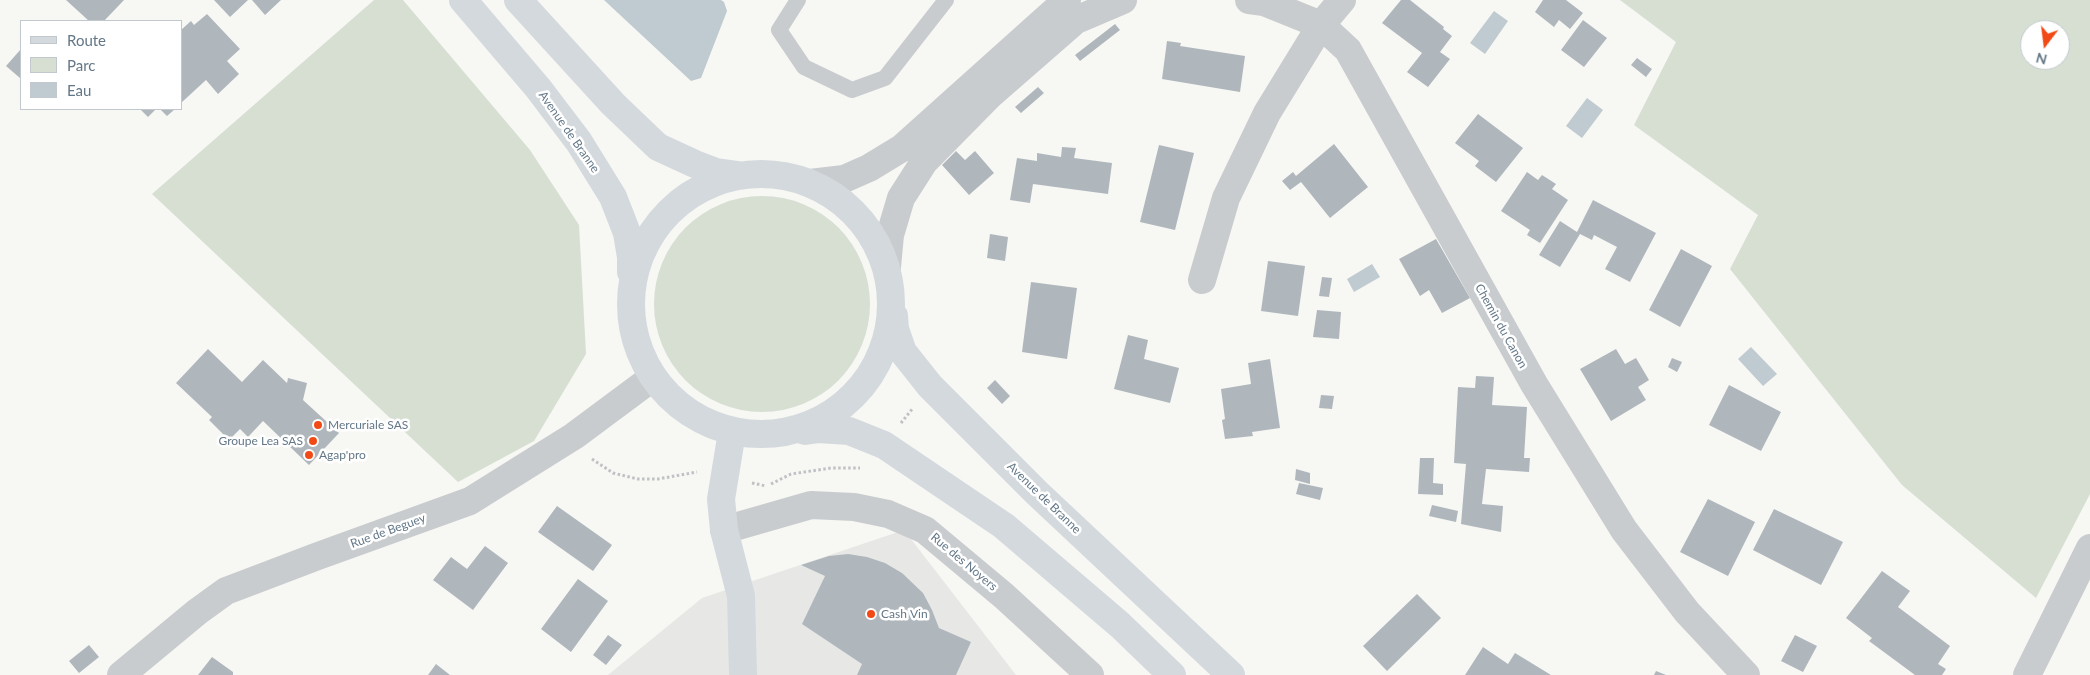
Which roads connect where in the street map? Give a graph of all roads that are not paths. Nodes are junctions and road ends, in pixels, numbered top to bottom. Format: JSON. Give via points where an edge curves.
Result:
{"nodes":[{"id":1,"x":464,"y":0,"type":"edge"},
{"id":2,"x":518,"y":0,"type":"edge"},
{"id":3,"x":798,"y":0,"type":"edge"},
{"id":4,"x":946,"y":0,"type":"edge"},
{"id":5,"x":1067,"y":0,"type":"edge"},
{"id":6,"x":1123,"y":0,"type":"edge"},
{"id":7,"x":1249,"y":0,"type":"edge"},
{"id":8,"x":1342,"y":0,"type":"edge"},
{"id":9,"x":1321,"y":24,"type":"junction"},
{"id":10,"x":738,"y":175,"type":"junction"},
{"id":11,"x":810,"y":183,"type":"junction"},
{"id":12,"x":887,"y":267,"type":"junction"},
{"id":13,"x":1202,"y":280,"type":"dead end"},
{"id":14,"x":631,"y":285,"type":"junction"},
{"id":15,"x":892,"y":300,"type":"junction"},
{"id":16,"x":652,"y":378,"type":"junction"},
{"id":17,"x":732,"y":432,"type":"junction"},
{"id":18,"x":786,"y":433,"type":"junction"},
{"id":19,"x":724,"y":530,"type":"junction"},
{"id":20,"x":2090,"y":548,"type":"edge"},
{"id":21,"x":121,"y":675,"type":"edge"},
{"id":22,"x":743,"y":675,"type":"edge"},
{"id":23,"x":1090,"y":675,"type":"edge"},
{"id":24,"x":1172,"y":675,"type":"edge"},
{"id":25,"x":1231,"y":675,"type":"edge"},
{"id":26,"x":1746,"y":675,"type":"edge"},
{"id":27,"x":2027,"y":675,"type":"edge"}],
"edges":[{"from":1,"to":14,"type":"main road","name":"Avenue de Branne","via":[[579,142],[613,197],[627,233]]},
{"from":2,"to":10,"type":"main road","via":[[613,104],[658,147],[716,172]]},
{"from":3,"to":4,"type":"lane","via":[[779,30],[804,67],[852,90],[885,78]]},
{"from":5,"to":11,"type":"street","via":[[902,148],[844,179]]},
{"from":6,"to":12,"type":"street","via":[[1076,20],[990,95],[924,162],[901,198],[890,235]]},
{"from":7,"to":9,"type":"street","name":"Chemin du Canon","via":[[1264,2]]},
{"from":8,"to":9,"type":"street"},
{"from":9,"to":13,"type":"street","via":[[1267,113],[1226,198]]},
{"from":9,"to":26,"type":"street","name":"Chemin du Canon","via":[[1348,50],[1534,384],[1624,530],[1687,612]]},
{"from":10,"to":11,"type":"main road","via":[[774,174]]},
{"from":10,"to":14,"type":"main road","via":[[699,188],[666,213],[643,246]]},
{"from":11,"to":12,"type":"main road","via":[[844,203],[870,232]]},
{"from":12,"to":15,"type":"main road"},
{"from":14,"to":16,"type":"main road","via":[[630,317],[637,349]]},
{"from":15,"to":18,"type":"main road","via":[[888,336],[874,371],[851,399],[821,421]]},
{"from":15,"to":25,"type":"main road","name":"Avenue de Branne","via":[[895,329],[903,352],[930,386]]},
{"from":16,"to":17,"type":"main road","via":[[674,402],[701,421]]},
{"from":16,"to":21,"type":"street","name":"Rue de Beguey","via":[[574,436],[470,501],[226,592]]},
{"from":17,"to":18,"type":"main road"},
{"from":17,"to":19,"type":"main road","via":[[721,499]]},
{"from":18,"to":24,"type":"main road","via":[[819,429],[849,431],[884,445],[1004,526],[1120,625]]},
{"from":19,"to":22,"type":"main road","via":[[742,596]]},
{"from":19,"to":23,"type":"street","name":"Rue des Noyers","via":[[811,505],[854,507],[888,514],[925,530],[1004,596]]},
{"from":20,"to":27,"type":"street"}]}
